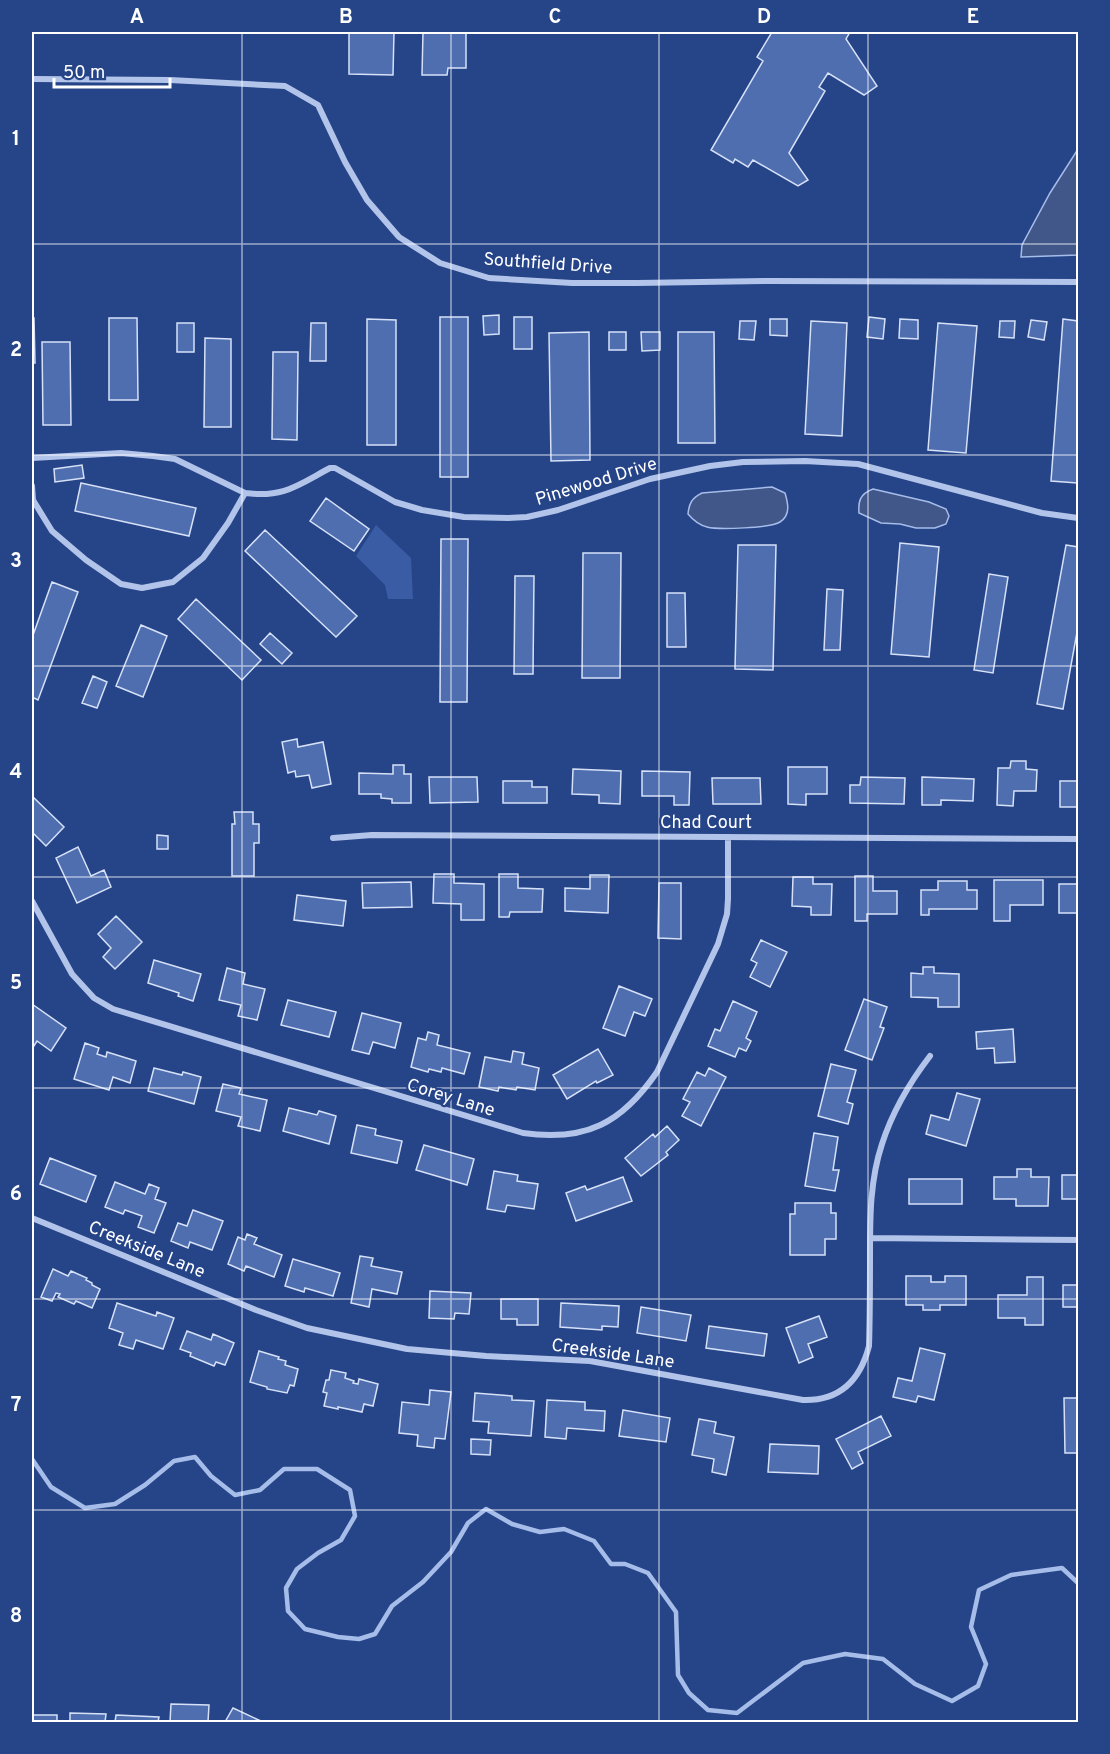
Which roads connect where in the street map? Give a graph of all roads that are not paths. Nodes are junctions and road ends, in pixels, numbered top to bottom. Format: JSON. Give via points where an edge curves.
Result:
{"nodes":[{"id":1,"x":32,"y":79,"type":"edge"},
{"id":2,"x":1078,"y":282,"type":"edge"},
{"id":3,"x":32,"y":458,"type":"edge"},
{"id":4,"x":32,"y":486,"type":"edge"},
{"id":5,"x":245,"y":493,"type":"junction"},
{"id":6,"x":1078,"y":518,"type":"edge"},
{"id":7,"x":728,"y":837,"type":"junction"},
{"id":8,"x":333,"y":838,"type":"dead end"},
{"id":9,"x":1078,"y":839,"type":"edge"},
{"id":10,"x":32,"y":901,"type":"edge"},
{"id":11,"x":930,"y":1056,"type":"dead end"},
{"id":12,"x":32,"y":1218,"type":"edge"},
{"id":13,"x":870,"y":1238,"type":"junction"},
{"id":14,"x":1078,"y":1240,"type":"edge"}],
"edges":[{"from":1,"to":2,"type":"street","name":"Southfield Drive","via":[[285,86],[318,105],[367,200],[395,233],[440,263],[489,278],[572,283]]},
{"from":3,"to":5,"type":"street","name":"Pinewood Drive","via":[[121,453],[175,459]]},
{"from":4,"to":5,"type":"street","via":[[33,500],[52,531],[121,584],[142,588],[173,582],[203,558]]},
{"from":5,"to":6,"type":"street","name":"Pinewood Drive","via":[[291,490],[335,468],[395,502],[422,510],[508,519],[558,510],[650,479],[710,466],[805,461],[858,464],[1042,513]]},
{"from":7,"to":8,"type":"street","name":"Chad Court"},
{"from":7,"to":9,"type":"street","name":"Chad Court"},
{"from":7,"to":10,"type":"street","name":"Corey Lane","via":[[727,907],[718,944],[657,1072],[619,1116],[587,1131],[566,1134],[523,1133],[113,1009],[94,998],[72,974]]},
{"from":11,"to":13,"type":"street","name":"Creekside Lane","via":[[916,1074],[881,1145],[871,1200]]},
{"from":12,"to":13,"type":"street","name":"Creekside Lane","via":[[307,1328],[407,1349],[590,1361],[809,1400],[840,1392],[866,1360]]},
{"from":13,"to":14,"type":"street"}]}
